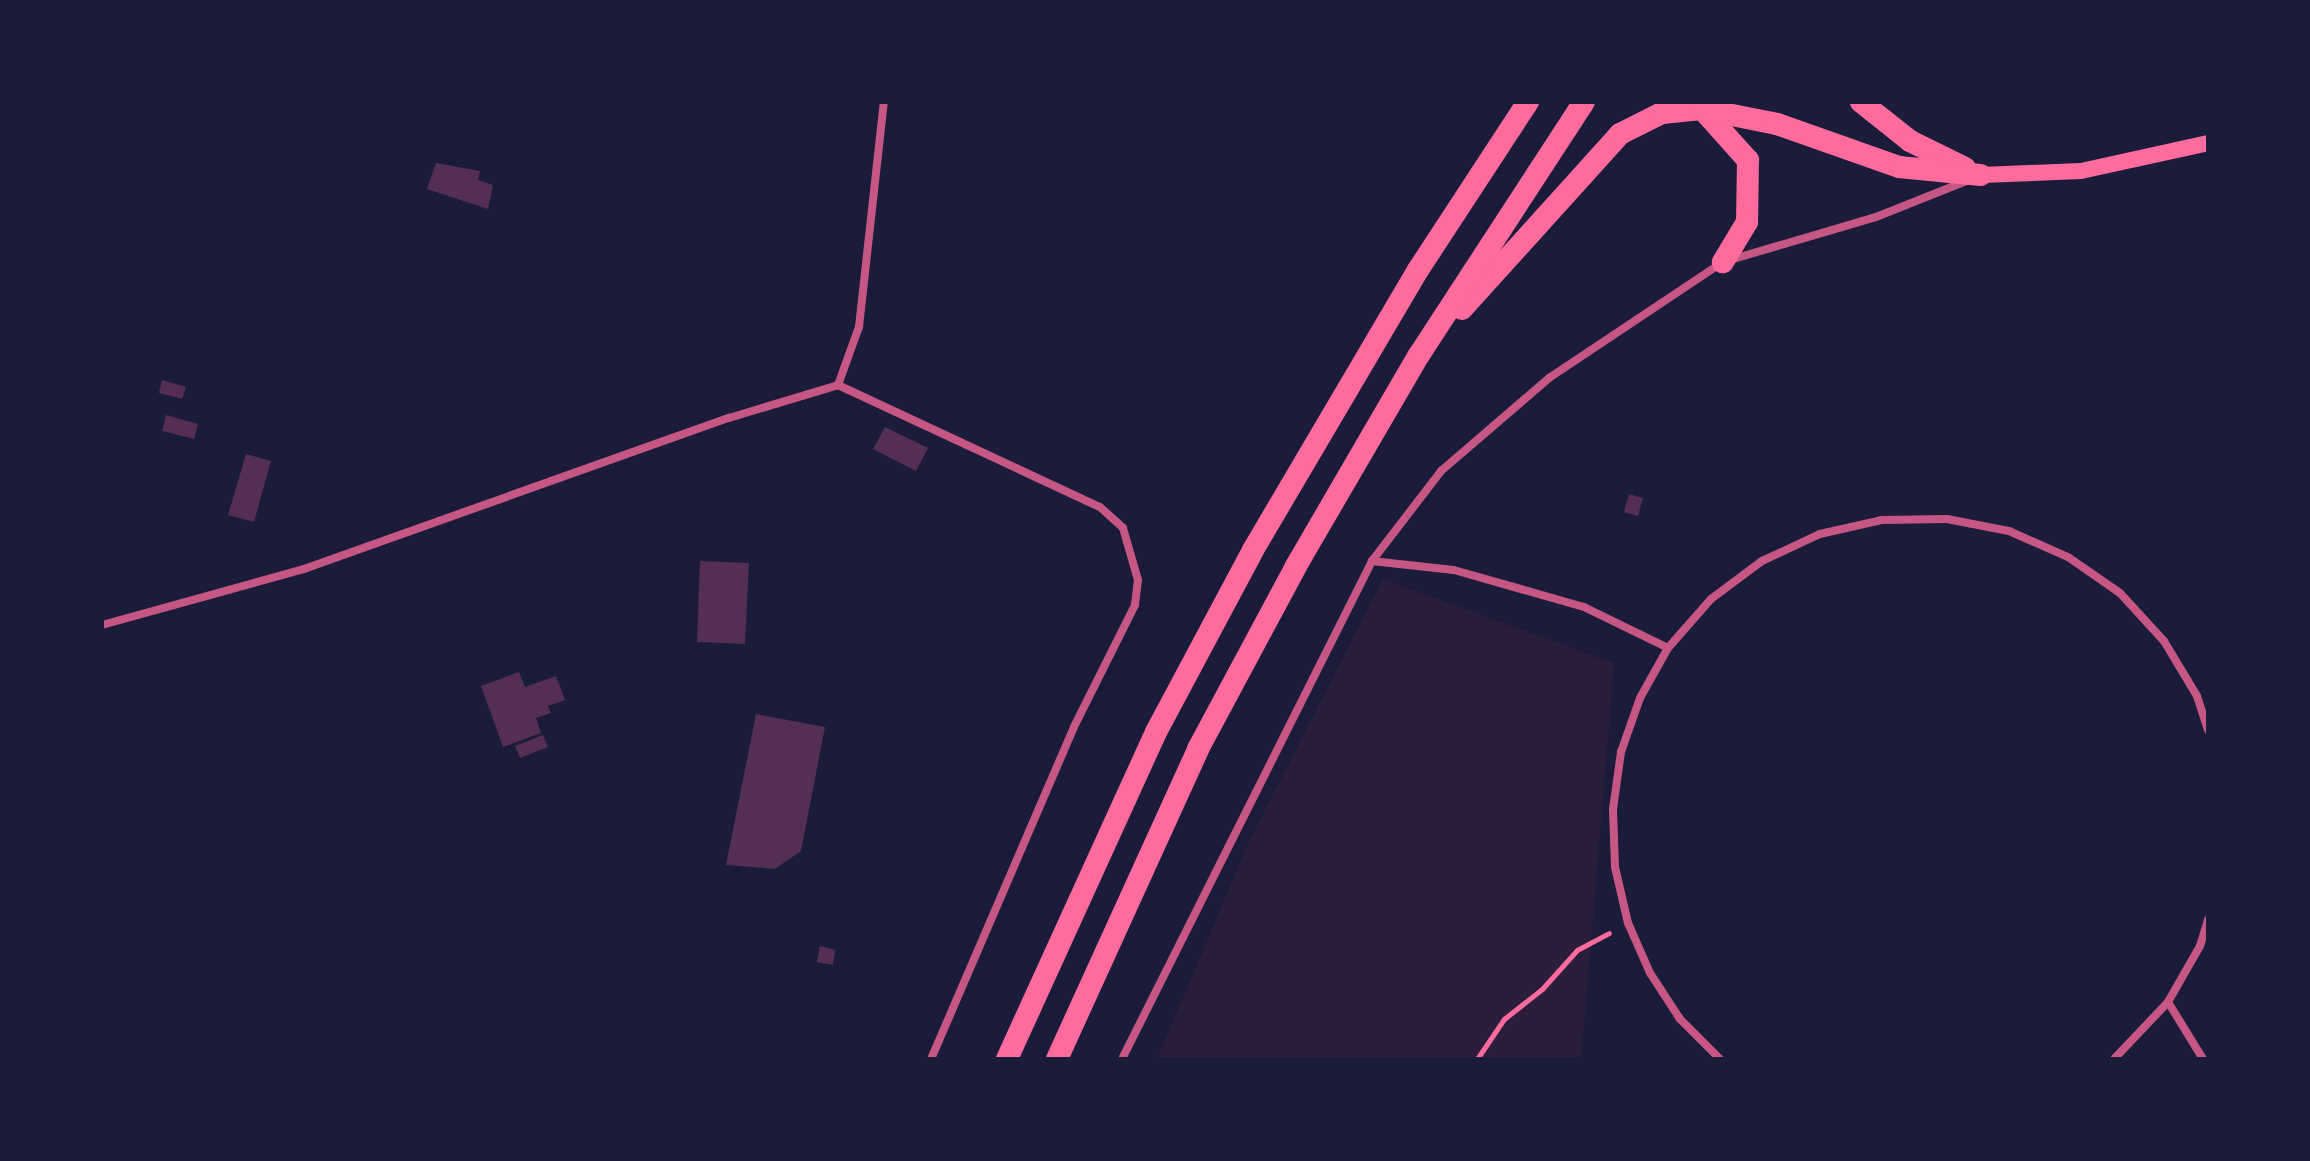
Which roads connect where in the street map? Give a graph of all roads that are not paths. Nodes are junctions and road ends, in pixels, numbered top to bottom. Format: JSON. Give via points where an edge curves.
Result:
{"nodes":[{"id":1,"x":884,"y":102,"type":"edge"},
{"id":2,"x":1528,"y":102,"type":"edge"},
{"id":3,"x":1584,"y":102,"type":"edge"},
{"id":4,"x":1861,"y":102,"type":"edge"},
{"id":5,"x":1702,"y":109,"type":"junction"},
{"id":6,"x":2208,"y":143,"type":"edge"},
{"id":7,"x":1981,"y":175,"type":"junction"},
{"id":8,"x":1723,"y":262,"type":"junction"},
{"id":9,"x":1419,"y":355,"type":"junction"},
{"id":10,"x":838,"y":385,"type":"junction"},
{"id":11,"x":1372,"y":561,"type":"junction"},
{"id":12,"x":102,"y":625,"type":"edge"},
{"id":13,"x":1668,"y":648,"type":"junction"},
{"id":14,"x":2208,"y":730,"type":"edge"},
{"id":15,"x":2208,"y":919,"type":"edge"},
{"id":16,"x":2168,"y":1002,"type":"junction"},
{"id":17,"x":931,"y":1059,"type":"edge"},
{"id":18,"x":1007,"y":1059,"type":"edge"},
{"id":19,"x":1057,"y":1059,"type":"edge"},
{"id":20,"x":1122,"y":1059,"type":"edge"},
{"id":21,"x":1719,"y":1059,"type":"edge"},
{"id":22,"x":2114,"y":1059,"type":"edge"},
{"id":23,"x":2203,"y":1059,"type":"edge"}],
"edges":[{"from":1,"to":10,"type":"street","via":[[859,327]]},
{"from":2,"to":18,"type":"highway","via":[[1418,270],[1253,550],[1156,732]]},
{"from":3,"to":9,"type":"highway"},
{"from":4,"to":7,"type":"highway","via":[[1910,141]]},
{"from":5,"to":7,"type":"highway","via":[[1777,124],[1899,167]]},
{"from":5,"to":8,"type":"highway","via":[[1748,160],[1747,222]]},
{"from":5,"to":9,"type":"highway","via":[[1662,113],[1620,134]]},
{"from":6,"to":7,"type":"main road","via":[[2081,171]]},
{"from":7,"to":8,"type":"street","via":[[1876,217]]},
{"from":8,"to":11,"type":"street","via":[[1549,378],[1441,471]]},
{"from":9,"to":19,"type":"highway","via":[[1296,566],[1198,749]]},
{"from":10,"to":12,"type":"street","via":[[729,418],[304,569]]},
{"from":10,"to":17,"type":"street","via":[[1100,507],[1123,528],[1138,580],[1135,605],[1068,740]]},
{"from":11,"to":13,"type":"street","via":[[1454,570],[1584,607]]},
{"from":11,"to":20,"type":"street"},
{"from":13,"to":14,"type":"street","via":[[1721,592],[1762,561],[1820,534],[1882,520],[1947,519],[2009,531],[2068,557],[2120,593],[2164,641],[2197,696]]},
{"from":13,"to":21,"type":"street","via":[[1640,698],[1621,752],[1615,867],[1628,923],[1650,973],[1680,1019]]},
{"from":15,"to":16,"type":"street","via":[[2200,946]]},
{"from":16,"to":22,"type":"street"},
{"from":16,"to":23,"type":"street"}]}
